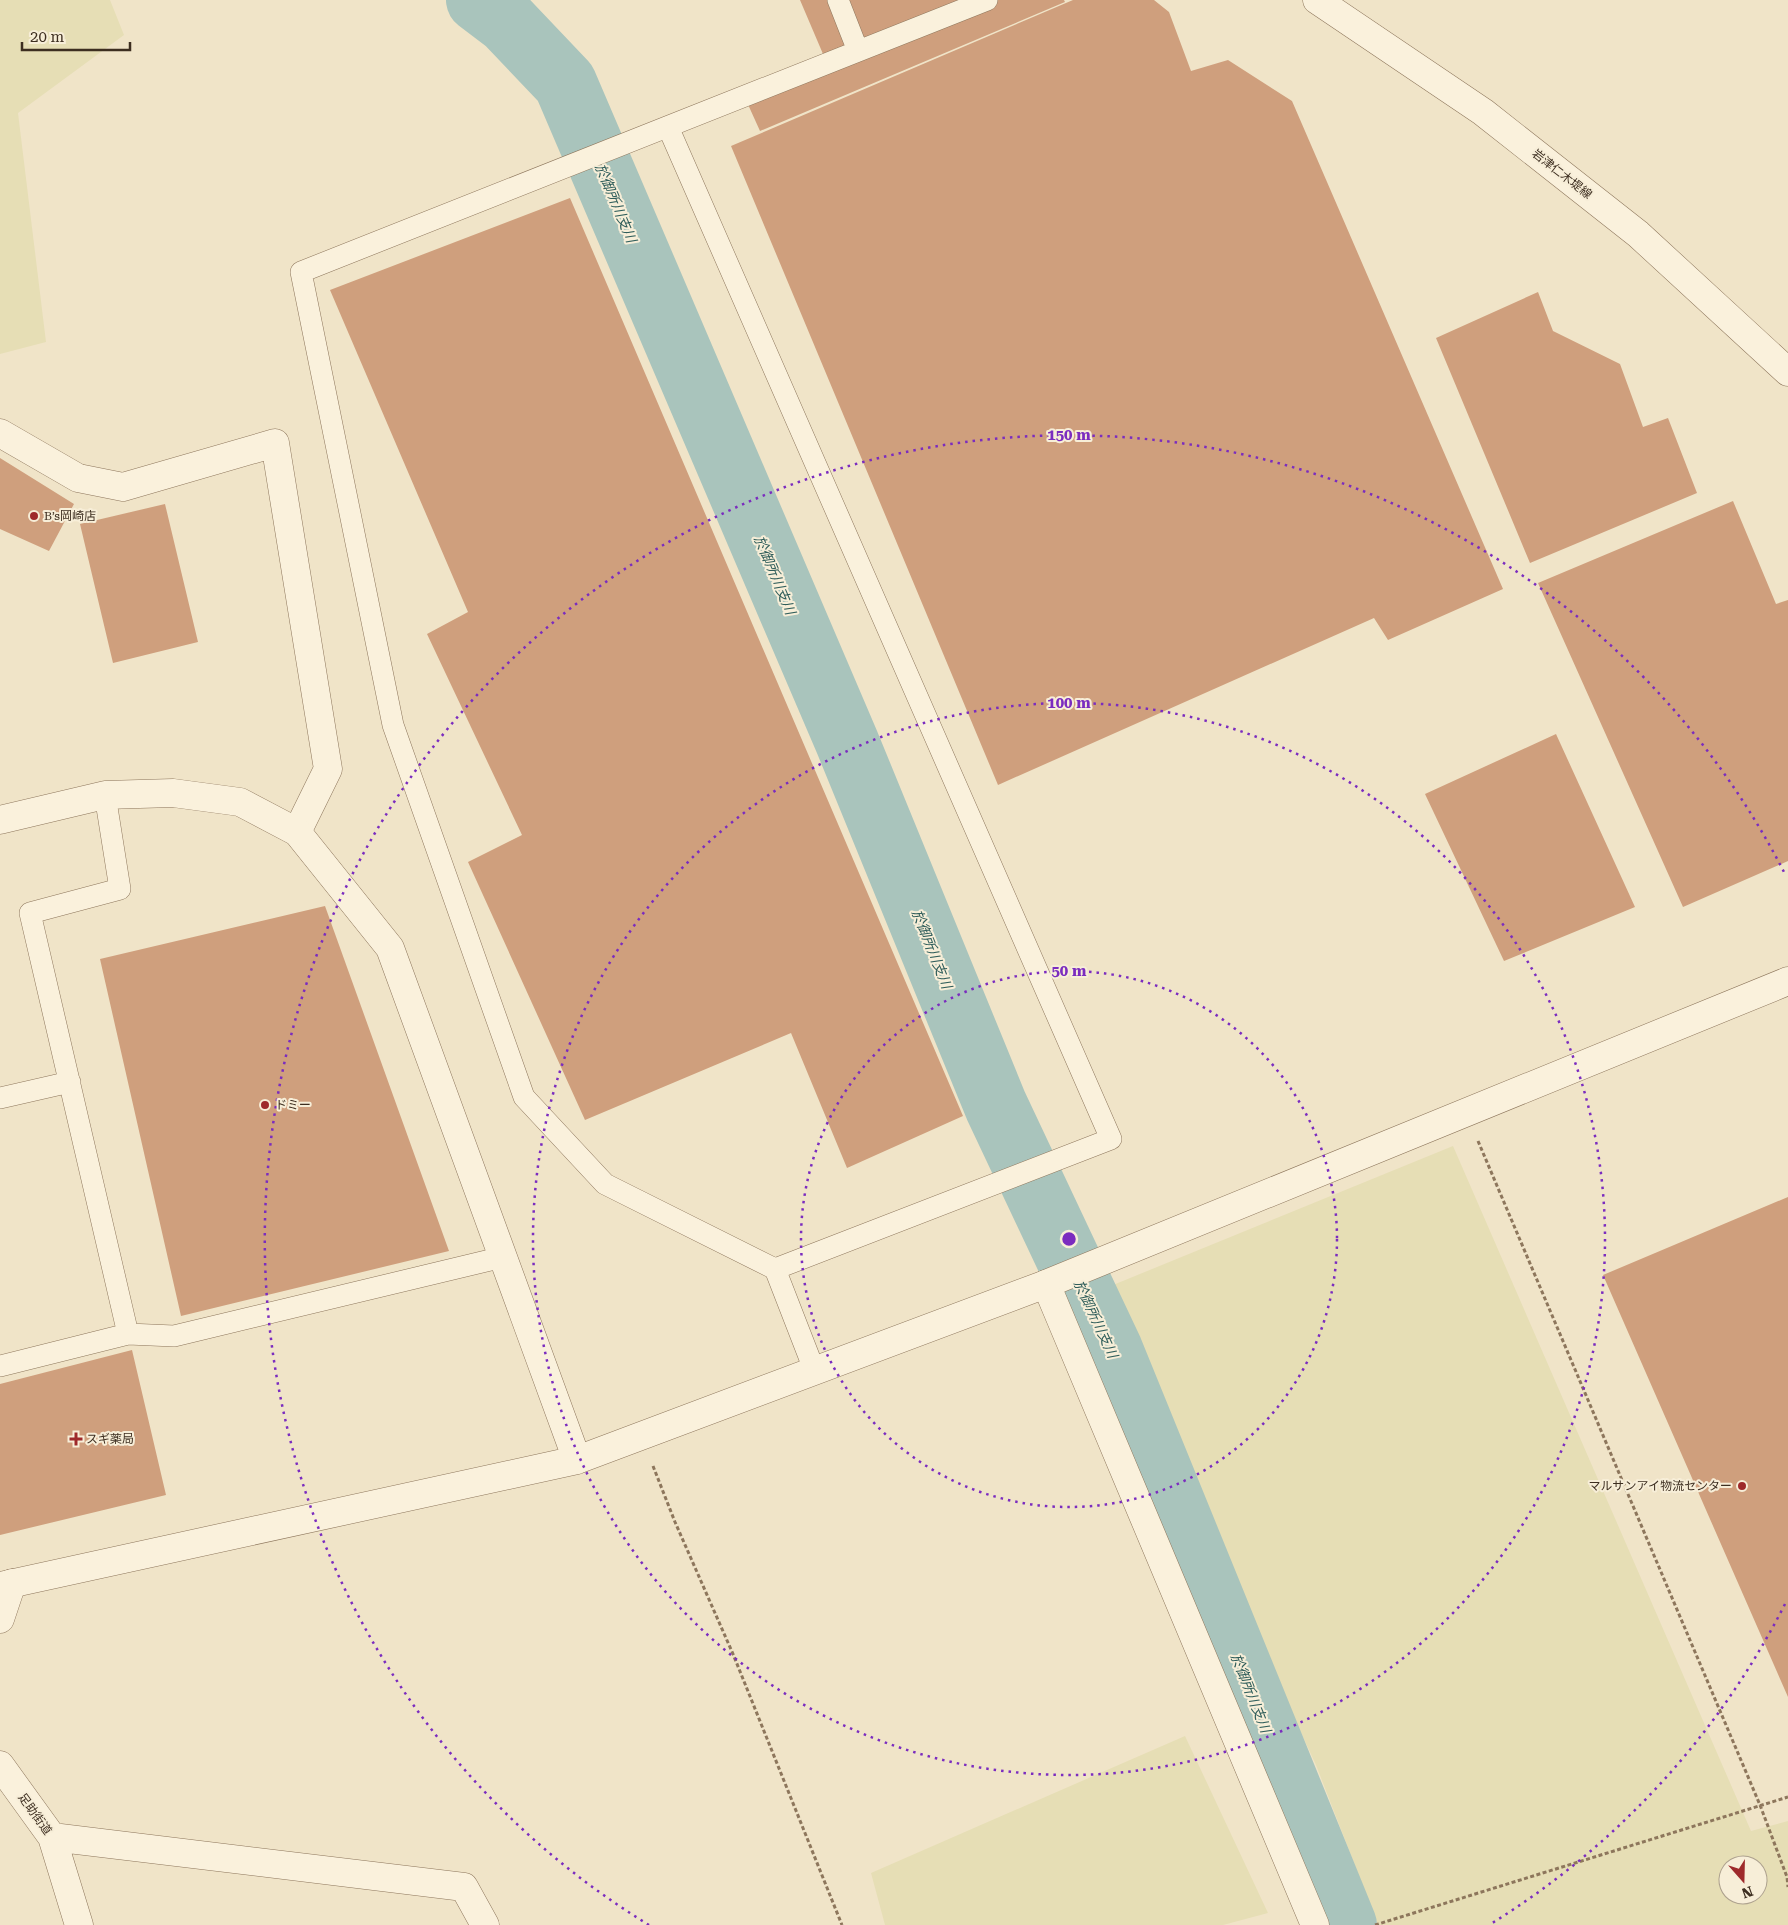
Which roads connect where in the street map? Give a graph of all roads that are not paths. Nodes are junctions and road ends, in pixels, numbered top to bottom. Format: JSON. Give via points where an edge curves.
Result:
{"nodes":[{"id":1,"x":838,"y":0,"type":"edge"},
{"id":2,"x":987,"y":0,"type":"edge"},
{"id":3,"x":1317,"y":0,"type":"edge"},
{"id":4,"x":858,"y":51,"type":"junction"},
{"id":5,"x":668,"y":127,"type":"junction"},
{"id":6,"x":1788,"y":372,"type":"edge"},
{"id":7,"x":0,"y":433,"type":"edge"},
{"id":8,"x":105,"y":795,"type":"junction"},
{"id":9,"x":0,"y":820,"type":"edge"},
{"id":10,"x":297,"y":832,"type":"junction"},
{"id":11,"x":1788,"y":981,"type":"edge"},
{"id":12,"x":70,"y":1082,"type":"junction"},
{"id":13,"x":0,"y":1098,"type":"edge"},
{"id":14,"x":502,"y":1257,"type":"junction"},
{"id":15,"x":775,"y":1269,"type":"junction"},
{"id":16,"x":1046,"y":1284,"type":"junction"},
{"id":17,"x":128,"y":1334,"type":"junction"},
{"id":18,"x":0,"y":1366,"type":"edge"},
{"id":19,"x":815,"y":1372,"type":"junction"},
{"id":20,"x":577,"y":1460,"type":"junction"},
{"id":21,"x":6,"y":1584,"type":"edge"},
{"id":22,"x":0,"y":1619,"type":"edge"},
{"id":23,"x":0,"y":1765,"type":"edge"},
{"id":24,"x":52,"y":1837,"type":"junction"},
{"id":25,"x":79,"y":1925,"type":"edge"},
{"id":26,"x":485,"y":1925,"type":"edge"},
{"id":27,"x":1315,"y":1925,"type":"edge"}],
"edges":[{"from":1,"to":4,"type":"lane"},
{"from":2,"to":4,"type":"lane"},
{"from":3,"to":6,"type":"street","name":"岩津仁木堤線","via":[[1483,112],[1638,234]]},
{"from":4,"to":5,"type":"lane"},
{"from":5,"to":15,"type":"lane","via":[[1111,1139]]},
{"from":5,"to":15,"type":"lane","via":[[302,272],[393,725],[524,1097],[604,1184]]},
{"from":7,"to":10,"type":"street","via":[[78,478],[122,487],[275,443],[328,769]]},
{"from":8,"to":9,"type":"street"},
{"from":8,"to":10,"type":"street","via":[[173,793],[240,802]]},
{"from":8,"to":12,"type":"lane","via":[[120,889],[30,913]]},
{"from":10,"to":14,"type":"street","via":[[390,948]]},
{"from":11,"to":16,"type":"street"},
{"from":12,"to":13,"type":"lane"},
{"from":12,"to":17,"type":"lane"},
{"from":14,"to":17,"type":"lane","via":[[174,1336]]},
{"from":14,"to":20,"type":"street"},
{"from":15,"to":19,"type":"lane"},
{"from":16,"to":19,"type":"street"},
{"from":16,"to":27,"type":"street"},
{"from":17,"to":18,"type":"lane"},
{"from":19,"to":20,"type":"street"},
{"from":20,"to":21,"type":"street"},
{"from":21,"to":22,"type":"street"},
{"from":23,"to":24,"type":"street","name":"足助街道"},
{"from":24,"to":25,"type":"street","name":"足助街道"},
{"from":24,"to":26,"type":"street","via":[[464,1887]]}]}
